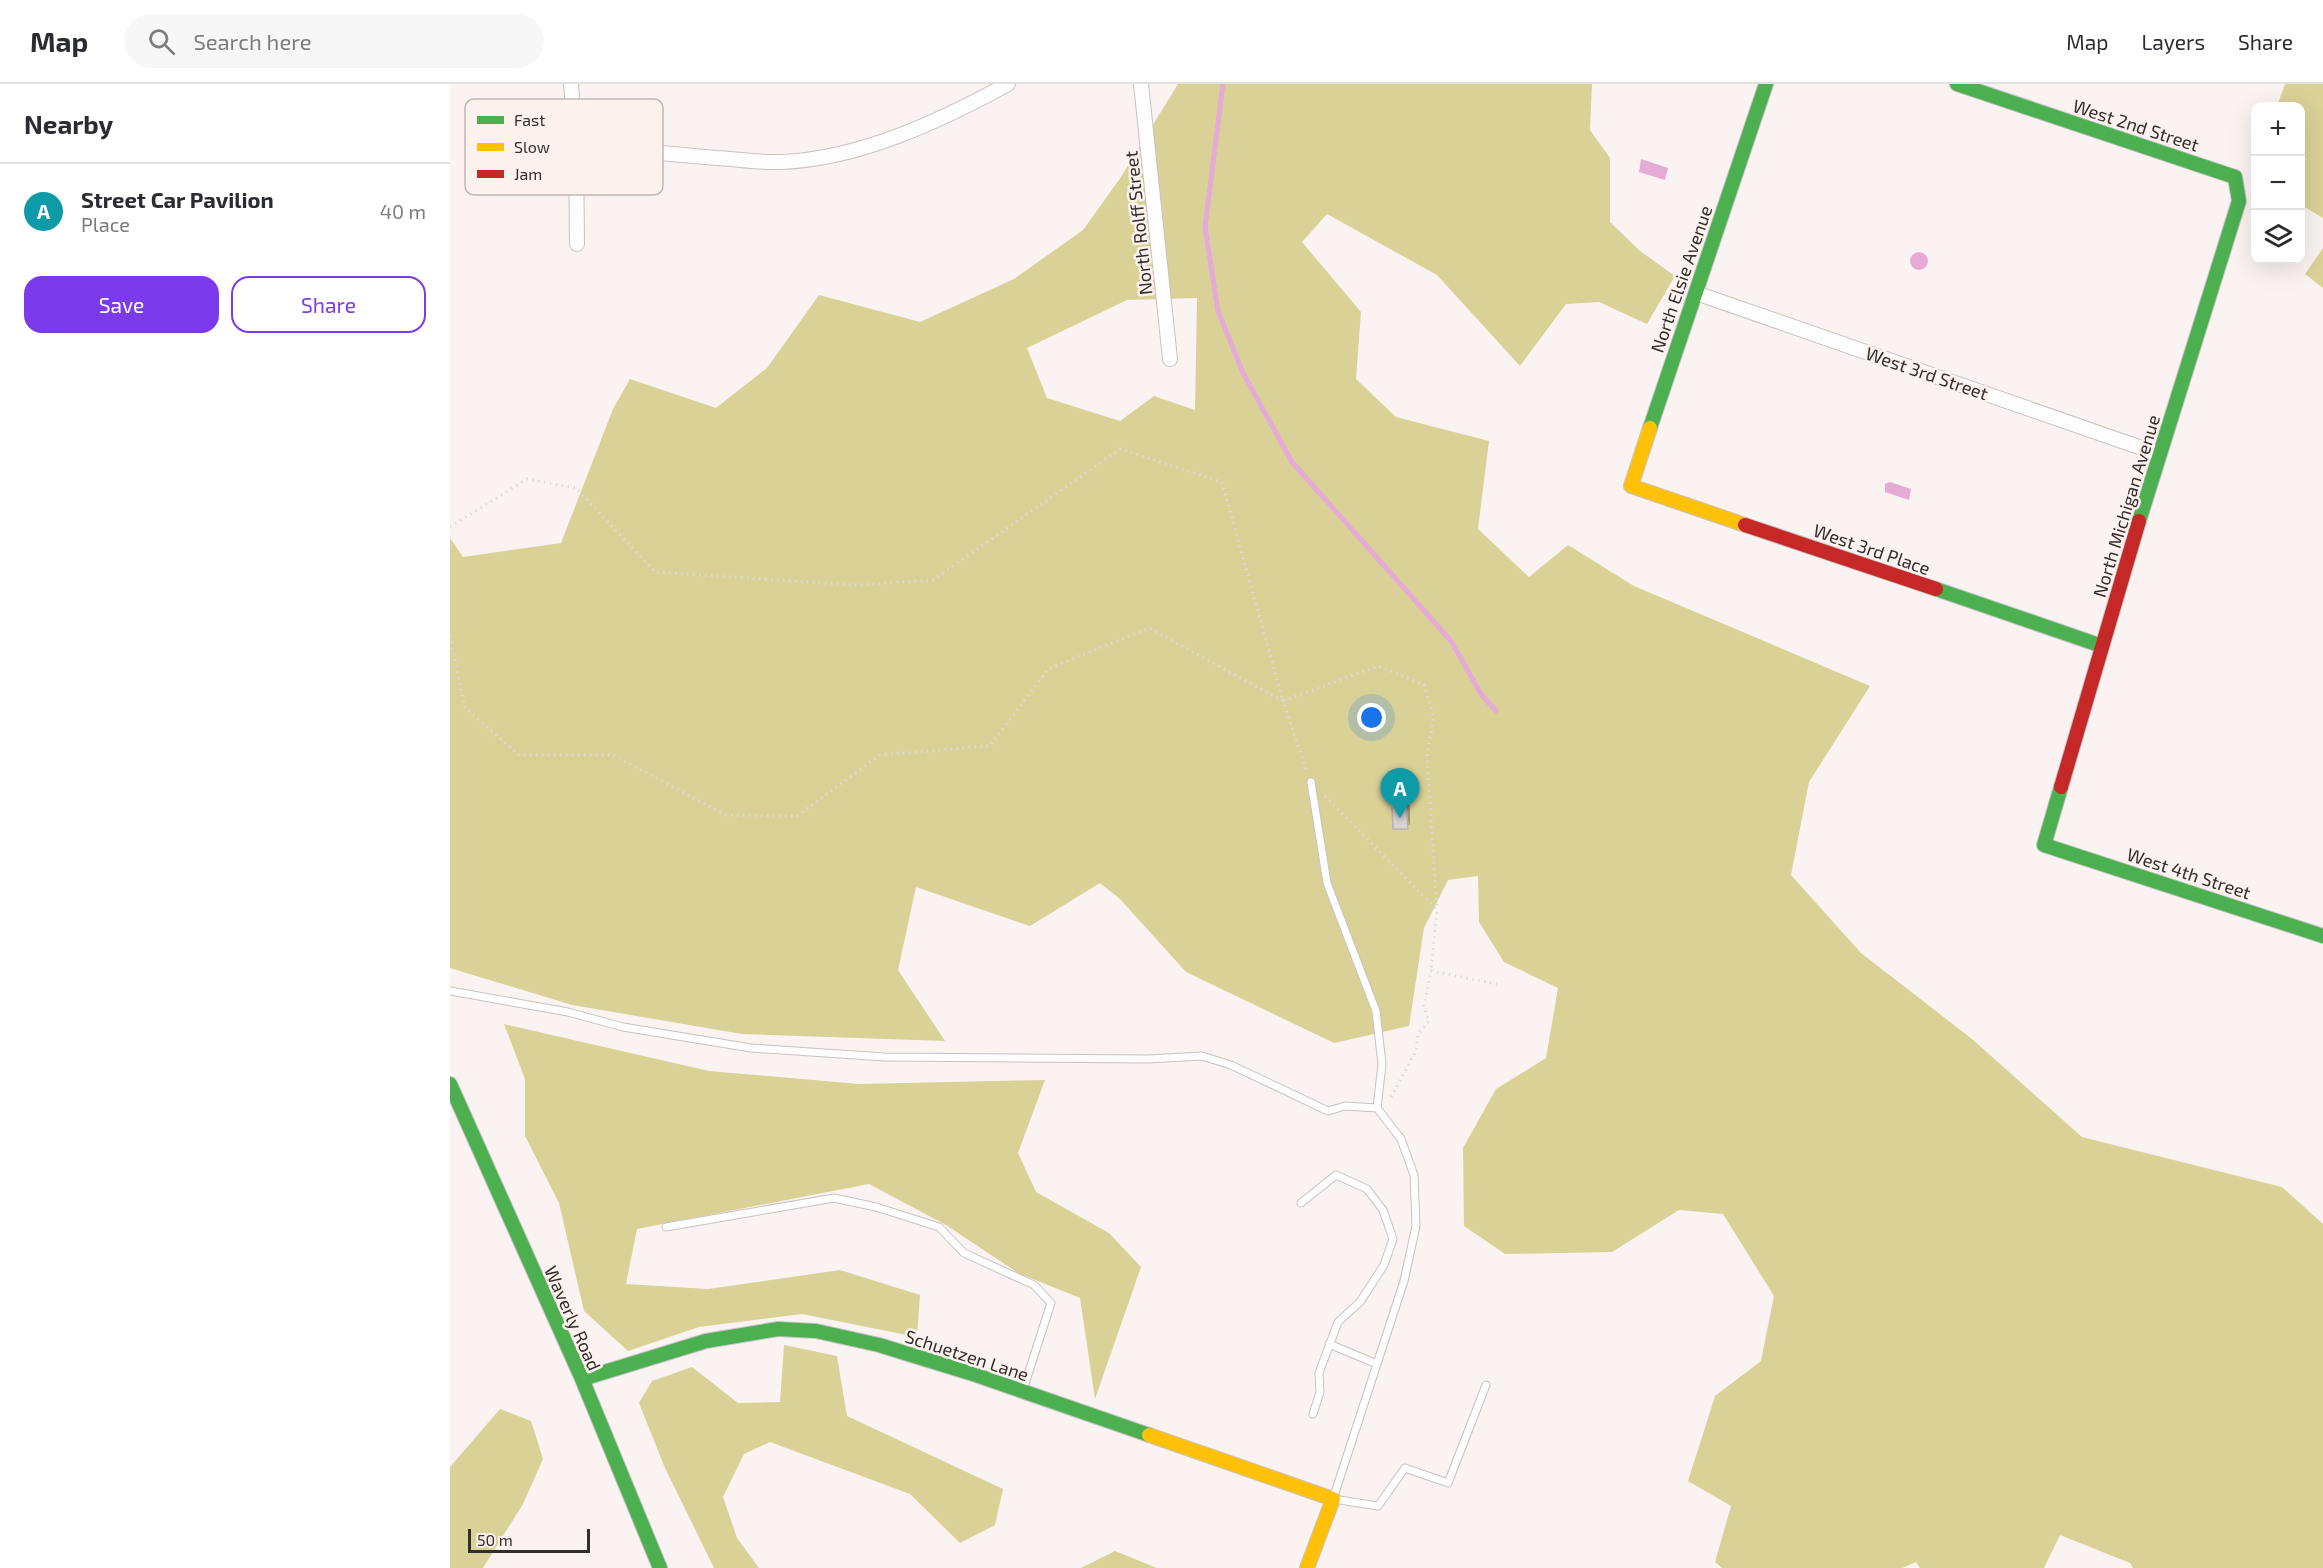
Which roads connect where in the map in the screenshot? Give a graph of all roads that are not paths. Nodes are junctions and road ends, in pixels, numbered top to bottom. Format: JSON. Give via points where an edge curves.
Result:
{"nodes":[{"id":1,"x":571,"y":84,"type":"edge"},
{"id":2,"x":1142,"y":84,"type":"edge"},
{"id":3,"x":1766,"y":84,"type":"edge"},
{"id":4,"x":1957,"y":84,"type":"edge"},
{"id":5,"x":1004,"y":86,"type":"edge"},
{"id":6,"x":572,"y":99,"type":"edge"},
{"id":7,"x":663,"y":154,"type":"edge"},
{"id":8,"x":2235,"y":177,"type":"joint"},
{"id":9,"x":577,"y":195,"type":"edge"},
{"id":10,"x":577,"y":244,"type":"dead end"},
{"id":11,"x":1696,"y":292,"type":"junction"},
{"id":12,"x":1170,"y":359,"type":"dead end"},
{"id":13,"x":2159,"y":454,"type":"junction"},
{"id":14,"x":1630,"y":486,"type":"joint"},
{"id":15,"x":2102,"y":646,"type":"junction"},
{"id":16,"x":1311,"y":782,"type":"road end"},
{"id":17,"x":2044,"y":845,"type":"joint"},
{"id":18,"x":2323,"y":936,"type":"edge"},
{"id":19,"x":450,"y":991,"type":"edge"},
{"id":20,"x":450,"y":1084,"type":"edge"},
{"id":21,"x":1379,"y":1111,"type":"junction"},
{"id":22,"x":1301,"y":1203,"type":"dead end"},
{"id":23,"x":666,"y":1227,"type":"dead end"},
{"id":24,"x":1329,"y":1344,"type":"junction"},
{"id":25,"x":1377,"y":1364,"type":"junction"},
{"id":26,"x":582,"y":1379,"type":"junction"},
{"id":27,"x":1486,"y":1385,"type":"dead end"},
{"id":28,"x":1022,"y":1392,"type":"junction"},
{"id":29,"x":1313,"y":1414,"type":"dead end"},
{"id":30,"x":1333,"y":1499,"type":"junction"},
{"id":31,"x":660,"y":1568,"type":"edge"},
{"id":32,"x":1307,"y":1568,"type":"edge"}],
"edges":[{"from":1,"to":6,"type":"street"},
{"from":2,"to":12,"type":"street","name":"North Rolff Street"},
{"from":3,"to":11,"type":"street","name":"North Elsie Avenue"},
{"from":4,"to":8,"type":"street","name":"West 2nd Street"},
{"from":5,"to":7,"type":"street","via":[[957,112],[888,141],[809,159],[780,162]]},
{"from":8,"to":13,"type":"street","name":"North Michigan Avenue","via":[[2239,201]]},
{"from":9,"to":10,"type":"street"},
{"from":11,"to":13,"type":"street","name":"West 3rd Street"},
{"from":11,"to":14,"type":"street","name":"North Elsie Avenue"},
{"from":13,"to":15,"type":"street","name":"North Michigan Avenue"},
{"from":14,"to":15,"type":"street","name":"West 3rd Place"},
{"from":15,"to":17,"type":"street","name":"North Michigan Avenue"},
{"from":16,"to":21,"type":"lane","via":[[1327,883],[1377,1011],[1382,1064]]},
{"from":17,"to":18,"type":"street","name":"West 4th Street"},
{"from":19,"to":21,"type":"lane","via":[[568,1012],[623,1027],[751,1048],[885,1057],[1202,1056],[1231,1065],[1328,1111],[1345,1106]]},
{"from":20,"to":26,"type":"street","name":"Waverly Road"},
{"from":21,"to":25,"type":"lane","via":[[1401,1139],[1414,1175],[1416,1226],[1404,1281]]},
{"from":22,"to":24,"type":"lane","via":[[1336,1175],[1367,1189],[1383,1210],[1393,1239],[1384,1264],[1360,1302],[1338,1322]]},
{"from":23,"to":28,"type":"lane","via":[[834,1198],[939,1227],[964,1253],[1034,1286],[1051,1303]]},
{"from":24,"to":25,"type":"lane"},
{"from":24,"to":29,"type":"lane","via":[[1319,1373],[1320,1392]]},
{"from":25,"to":30,"type":"lane"},
{"from":26,"to":28,"type":"street","name":"Schuetzen Lane","via":[[706,1341],[778,1329],[816,1331],[879,1345]]},
{"from":26,"to":31,"type":"street","name":"Waverly Road"},
{"from":27,"to":30,"type":"lane","via":[[1448,1483],[1405,1468],[1378,1506]]},
{"from":28,"to":30,"type":"street","name":"Schuetzen Lane"},
{"from":30,"to":32,"type":"street"}]}
